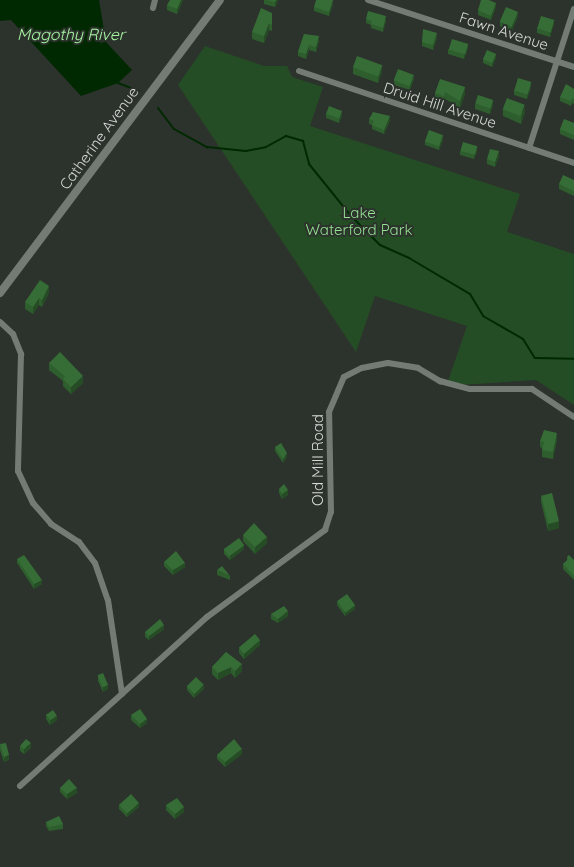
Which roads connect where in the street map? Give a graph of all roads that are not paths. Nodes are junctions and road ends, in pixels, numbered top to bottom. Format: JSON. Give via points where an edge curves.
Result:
{"nodes":[{"id":1,"x":155,"y":0,"type":"edge"},
{"id":2,"x":220,"y":0,"type":"edge"},
{"id":3,"x":368,"y":0,"type":"edge"},
{"id":4,"x":153,"y":8,"type":"dead end"},
{"id":5,"x":574,"y":9,"type":"edge"},
{"id":6,"x":557,"y":61,"type":"junction"},
{"id":7,"x":574,"y":67,"type":"edge"},
{"id":8,"x":299,"y":71,"type":"dead end"},
{"id":9,"x":529,"y":148,"type":"junction"},
{"id":10,"x":574,"y":163,"type":"edge"},
{"id":11,"x":0,"y":293,"type":"edge"},
{"id":12,"x":0,"y":322,"type":"edge"},
{"id":13,"x":574,"y":417,"type":"edge"},
{"id":14,"x":122,"y":694,"type":"junction"},
{"id":15,"x":20,"y":786,"type":"dead end"}],
"edges":[{"from":1,"to":4,"type":"street"},
{"from":2,"to":11,"type":"street","name":"Catherine Avenue"},
{"from":3,"to":6,"type":"street","name":"Fawn Avenue"},
{"from":5,"to":6,"type":"street"},
{"from":6,"to":7,"type":"street","name":"Fawn Avenue"},
{"from":6,"to":9,"type":"street"},
{"from":8,"to":9,"type":"street","name":"Druid Hill Avenue"},
{"from":9,"to":10,"type":"street","name":"Druid Hill Avenue"},
{"from":12,"to":14,"type":"street","via":[[13,334],[21,354],[18,471],[33,503],[51,524],[79,542],[95,563],[108,600]]},
{"from":13,"to":14,"type":"street","name":"Old Mill Road","via":[[532,389],[470,389],[440,381],[418,368],[388,363],[362,368],[344,377],[329,412],[331,512],[325,530],[208,617]]},
{"from":14,"to":15,"type":"street","name":"Old Mill Road"}]}
